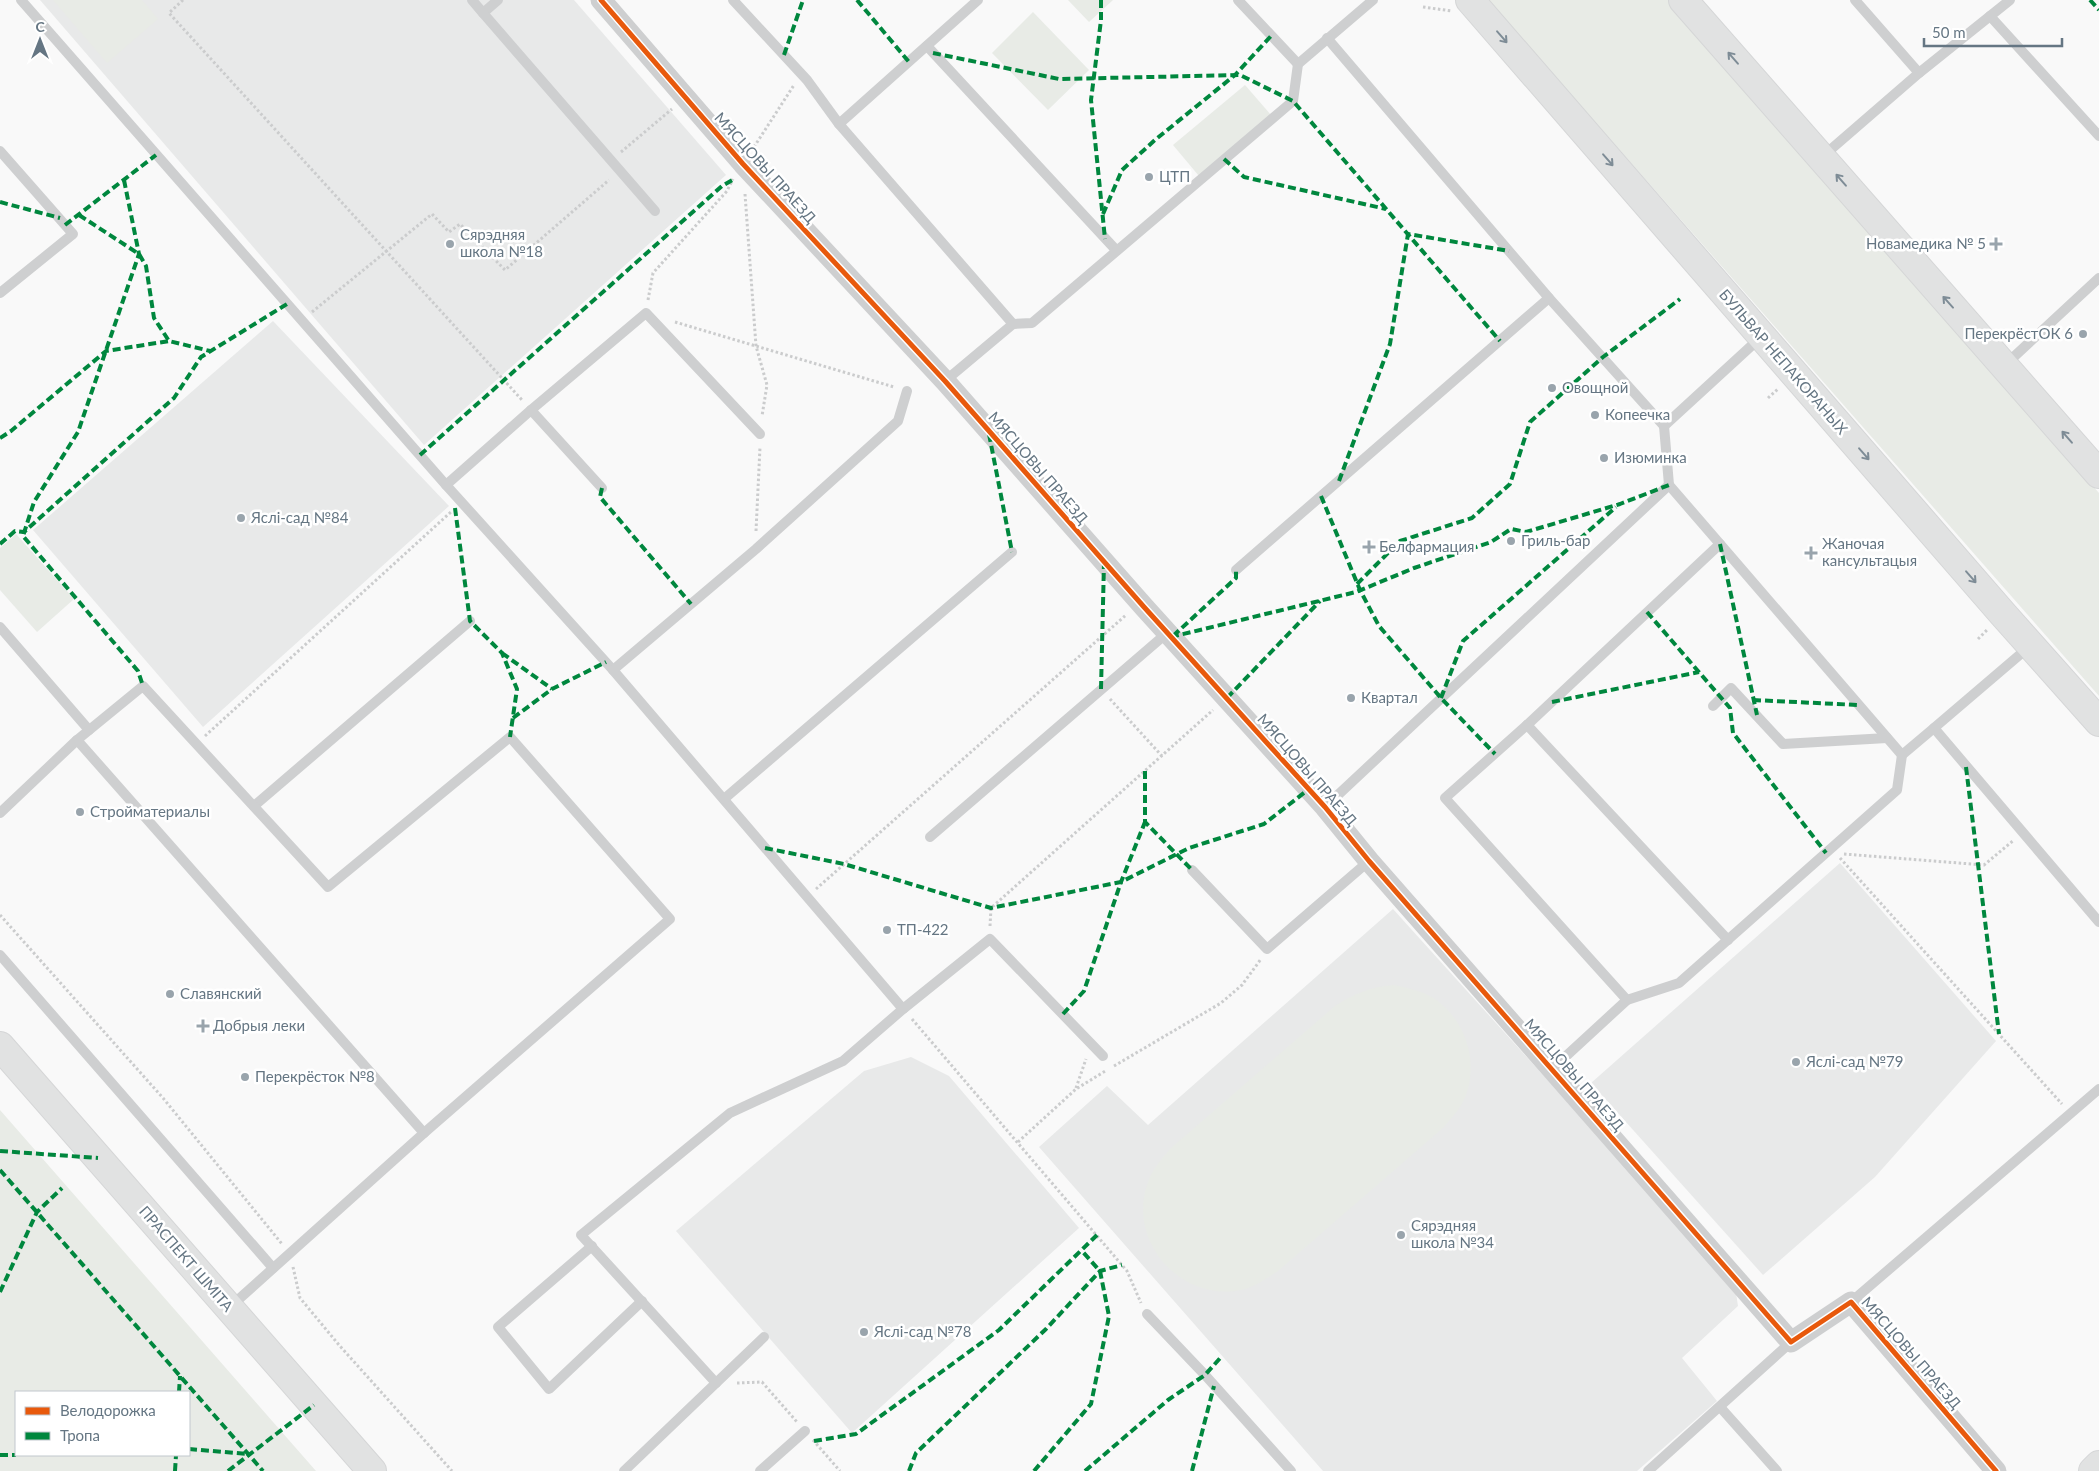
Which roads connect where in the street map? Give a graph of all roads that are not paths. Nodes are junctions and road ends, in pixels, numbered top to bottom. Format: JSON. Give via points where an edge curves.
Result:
{"nodes":[{"id":1,"x":20,"y":0,"type":"edge"},
{"id":2,"x":472,"y":0,"type":"edge"},
{"id":3,"x":498,"y":0,"type":"edge"},
{"id":4,"x":601,"y":0,"type":"edge"},
{"id":5,"x":733,"y":0,"type":"edge"},
{"id":6,"x":978,"y":0,"type":"edge"},
{"id":7,"x":1238,"y":0,"type":"edge"},
{"id":8,"x":1373,"y":0,"type":"edge"},
{"id":9,"x":1470,"y":0,"type":"edge"},
{"id":10,"x":1683,"y":0,"type":"edge"},
{"id":11,"x":1855,"y":0,"type":"edge"},
{"id":12,"x":2010,"y":0,"type":"edge"},
{"id":13,"x":483,"y":13,"type":"junction"},
{"id":14,"x":1990,"y":16,"type":"junction"},
{"id":15,"x":1327,"y":38,"type":"junction"},
{"id":16,"x":927,"y":46,"type":"junction"},
{"id":17,"x":1298,"y":64,"type":"junction"},
{"id":18,"x":1920,"y":73,"type":"junction"},
{"id":19,"x":839,"y":124,"type":"junction"},
{"id":20,"x":2099,"y":136,"type":"edge"},
{"id":21,"x":0,"y":151,"type":"edge"},
{"id":22,"x":1821,"y":158,"type":"junction"},
{"id":23,"x":655,"y":211,"type":"dead end"},
{"id":24,"x":1116,"y":250,"type":"junction"},
{"id":25,"x":2099,"y":278,"type":"edge"},
{"id":26,"x":0,"y":294,"type":"edge"},
{"id":27,"x":1549,"y":298,"type":"junction"},
{"id":28,"x":1013,"y":324,"type":"junction"},
{"id":29,"x":1762,"y":336,"type":"junction"},
{"id":30,"x":2005,"y":365,"type":"junction"},
{"id":31,"x":945,"y":381,"type":"junction"},
{"id":32,"x":907,"y":391,"type":"road end"},
{"id":33,"x":531,"y":410,"type":"junction"},
{"id":34,"x":1664,"y":426,"type":"junction"},
{"id":35,"x":760,"y":434,"type":"road end"},
{"id":36,"x":2099,"y":474,"type":"edge"},
{"id":37,"x":1669,"y":485,"type":"junction"},
{"id":38,"x":446,"y":486,"type":"junction"},
{"id":39,"x":602,"y":488,"type":"dead end"},
{"id":40,"x":1720,"y":544,"type":"junction"},
{"id":41,"x":1012,"y":552,"type":"dead end"},
{"id":42,"x":1236,"y":570,"type":"dead end"},
{"id":43,"x":470,"y":621,"type":"dead end"},
{"id":44,"x":1167,"y":633,"type":"junction"},
{"id":45,"x":2,"y":634,"type":"edge"},
{"id":46,"x":2031,"y":646,"type":"junction"},
{"id":47,"x":613,"y":670,"type":"junction"},
{"id":48,"x":1713,"y":706,"type":"dead end"},
{"id":49,"x":2099,"y":722,"type":"edge"},
{"id":50,"x":1527,"y":725,"type":"junction"},
{"id":51,"x":1934,"y":728,"type":"junction"},
{"id":52,"x":89,"y":730,"type":"junction"},
{"id":53,"x":1887,"y":738,"type":"junction"},
{"id":54,"x":77,"y":740,"type":"junction"},
{"id":55,"x":1902,"y":755,"type":"junction"},
{"id":56,"x":724,"y":799,"type":"junction"},
{"id":57,"x":254,"y":806,"type":"junction"},
{"id":58,"x":1325,"y":806,"type":"junction"},
{"id":59,"x":0,"y":813,"type":"edge"},
{"id":60,"x":930,"y":837,"type":"dead end"},
{"id":61,"x":1369,"y":861,"type":"junction"},
{"id":62,"x":1192,"y":870,"type":"dead end"},
{"id":63,"x":2099,"y":922,"type":"edge"},
{"id":64,"x":1728,"y":940,"type":"junction"},
{"id":65,"x":0,"y":955,"type":"edge"},
{"id":66,"x":1627,"y":1000,"type":"junction"},
{"id":67,"x":903,"y":1009,"type":"junction"},
{"id":68,"x":0,"y":1046,"type":"edge"},
{"id":69,"x":1103,"y":1056,"type":"dead end"},
{"id":70,"x":1552,"y":1069,"type":"junction"},
{"id":71,"x":2099,"y":1089,"type":"edge"},
{"id":72,"x":424,"y":1134,"type":"junction"},
{"id":73,"x":592,"y":1246,"type":"junction"},
{"id":74,"x":273,"y":1268,"type":"junction"},
{"id":75,"x":642,"y":1301,"type":"junction"},
{"id":76,"x":1851,"y":1302,"type":"junction"},
{"id":77,"x":230,"y":1308,"type":"junction"},
{"id":78,"x":1147,"y":1314,"type":"road end"},
{"id":79,"x":764,"y":1338,"type":"dead end"},
{"id":80,"x":1791,"y":1342,"type":"junction"},
{"id":81,"x":716,"y":1383,"type":"junction"},
{"id":82,"x":1720,"y":1407,"type":"junction"},
{"id":83,"x":806,"y":1431,"type":"road end"},
{"id":84,"x":2099,"y":1466,"type":"edge"},
{"id":85,"x":372,"y":1471,"type":"edge"},
{"id":86,"x":624,"y":1471,"type":"edge"},
{"id":87,"x":760,"y":1471,"type":"edge"},
{"id":88,"x":1290,"y":1471,"type":"edge"},
{"id":89,"x":1648,"y":1471,"type":"edge"},
{"id":90,"x":1777,"y":1471,"type":"edge"},
{"id":91,"x":1996,"y":1471,"type":"edge"},
{"id":92,"x":2093,"y":1471,"type":"edge"}],
"edges":[{"from":1,"to":38,"type":"lane"},
{"from":2,"to":13,"type":"lane"},
{"from":3,"to":13,"type":"lane"},
{"from":4,"to":31,"type":"street","name":"МЯСЦОВЫ ПРАЕЗД","via":[[743,164]]},
{"from":5,"to":19,"type":"lane","via":[[802,74]]},
{"from":6,"to":16,"type":"lane"},
{"from":7,"to":17,"type":"lane"},
{"from":8,"to":15,"type":"lane"},
{"from":9,"to":29,"type":"main road","name":"БУЛЬВАР НЕПАКОРАНЫХ","one_way":true},
{"from":22,"to":10,"type":"main road","one_way":true},
{"from":11,"to":18,"type":"lane"},
{"from":12,"to":14,"type":"lane"},
{"from":13,"to":23,"type":"lane"},
{"from":14,"to":18,"type":"lane"},
{"from":14,"to":20,"type":"lane"},
{"from":15,"to":17,"type":"lane"},
{"from":15,"to":27,"type":"lane"},
{"from":16,"to":19,"type":"lane"},
{"from":16,"to":24,"type":"lane"},
{"from":17,"to":24,"type":"lane","via":[[1293,101]]},
{"from":18,"to":22,"type":"lane"},
{"from":19,"to":28,"type":"lane"},
{"from":21,"to":26,"type":"lane","via":[[73,234]]},
{"from":30,"to":22,"type":"main road","one_way":true},
{"from":24,"to":28,"type":"lane","via":[[1032,323]]},
{"from":25,"to":30,"type":"lane"},
{"from":27,"to":34,"type":"lane"},
{"from":27,"to":42,"type":"lane"},
{"from":28,"to":31,"type":"lane"},
{"from":29,"to":34,"type":"lane"},
{"from":29,"to":46,"type":"main road","name":"БУЛЬВАР НЕПАКОРАНЫХ","one_way":true},
{"from":36,"to":30,"type":"main road","one_way":true},
{"from":31,"to":44,"type":"street","name":"МЯСЦОВЫ ПРАЕЗД"},
{"from":32,"to":47,"type":"lane","via":[[898,421],[756,549]]},
{"from":33,"to":35,"type":"lane","via":[[646,313]]},
{"from":33,"to":38,"type":"lane"},
{"from":33,"to":39,"type":"lane"},
{"from":34,"to":37,"type":"lane"},
{"from":37,"to":40,"type":"lane"},
{"from":37,"to":58,"type":"lane"},
{"from":38,"to":47,"type":"lane"},
{"from":40,"to":50,"type":"lane"},
{"from":40,"to":53,"type":"lane"},
{"from":41,"to":56,"type":"lane"},
{"from":43,"to":57,"type":"lane"},
{"from":44,"to":58,"type":"street","name":"МЯСЦОВЫ ПРАЕЗД"},
{"from":44,"to":60,"type":"lane"},
{"from":45,"to":52,"type":"lane"},
{"from":46,"to":49,"type":"main road","name":"БУЛЬВАР НЕПАКОРАНЫХ"},
{"from":46,"to":51,"type":"lane"},
{"from":47,"to":56,"type":"lane"},
{"from":48,"to":53,"type":"lane","via":[[1731,688],[1782,744]]},
{"from":50,"to":64,"type":"lane"},
{"from":50,"to":66,"type":"lane","via":[[1445,798]]},
{"from":51,"to":55,"type":"lane"},
{"from":51,"to":63,"type":"lane"},
{"from":52,"to":54,"type":"lane"},
{"from":52,"to":57,"type":"lane","via":[[143,686]]},
{"from":53,"to":55,"type":"lane"},
{"from":54,"to":59,"type":"lane"},
{"from":54,"to":72,"type":"lane"},
{"from":55,"to":64,"type":"lane","via":[[1897,790]]},
{"from":56,"to":67,"type":"lane"},
{"from":57,"to":72,"type":"lane","via":[[328,887],[510,737],[670,919]]},
{"from":58,"to":61,"type":"street","name":"МЯСЦОВЫ ПРАЕЗД"},
{"from":61,"to":62,"type":"lane","via":[[1267,949]]},
{"from":61,"to":70,"type":"street","name":"МЯСЦОВЫ ПРАЕЗД"},
{"from":64,"to":66,"type":"lane","via":[[1679,983]]},
{"from":65,"to":74,"type":"lane"},
{"from":66,"to":70,"type":"lane"},
{"from":67,"to":69,"type":"lane","via":[[990,939]]},
{"from":67,"to":73,"type":"lane","via":[[843,1061],[730,1113],[581,1235]]},
{"from":68,"to":77,"type":"main road","name":"ПРАСПЕКТ ШМІТА"},
{"from":70,"to":80,"type":"street","name":"МЯСЦОВЫ ПРАЕЗД"},
{"from":71,"to":76,"type":"lane"},
{"from":72,"to":74,"type":"lane"},
{"from":73,"to":75,"type":"lane"},
{"from":73,"to":75,"type":"lane","via":[[498,1327],[549,1389]]},
{"from":74,"to":77,"type":"lane"},
{"from":75,"to":81,"type":"lane"},
{"from":76,"to":80,"type":"street","name":"МЯСЦОВЫ ПРАЕЗД"},
{"from":76,"to":91,"type":"street","name":"МЯСЦОВЫ ПРАЕЗД"},
{"from":77,"to":85,"type":"main road","name":"ПРАСПЕКТ ШМІТА"},
{"from":78,"to":88,"type":"lane"},
{"from":79,"to":81,"type":"lane"},
{"from":80,"to":82,"type":"lane"},
{"from":81,"to":86,"type":"lane"},
{"from":82,"to":89,"type":"lane"},
{"from":82,"to":90,"type":"lane"},
{"from":83,"to":87,"type":"lane"},
{"from":84,"to":92,"type":"main road"}]}
